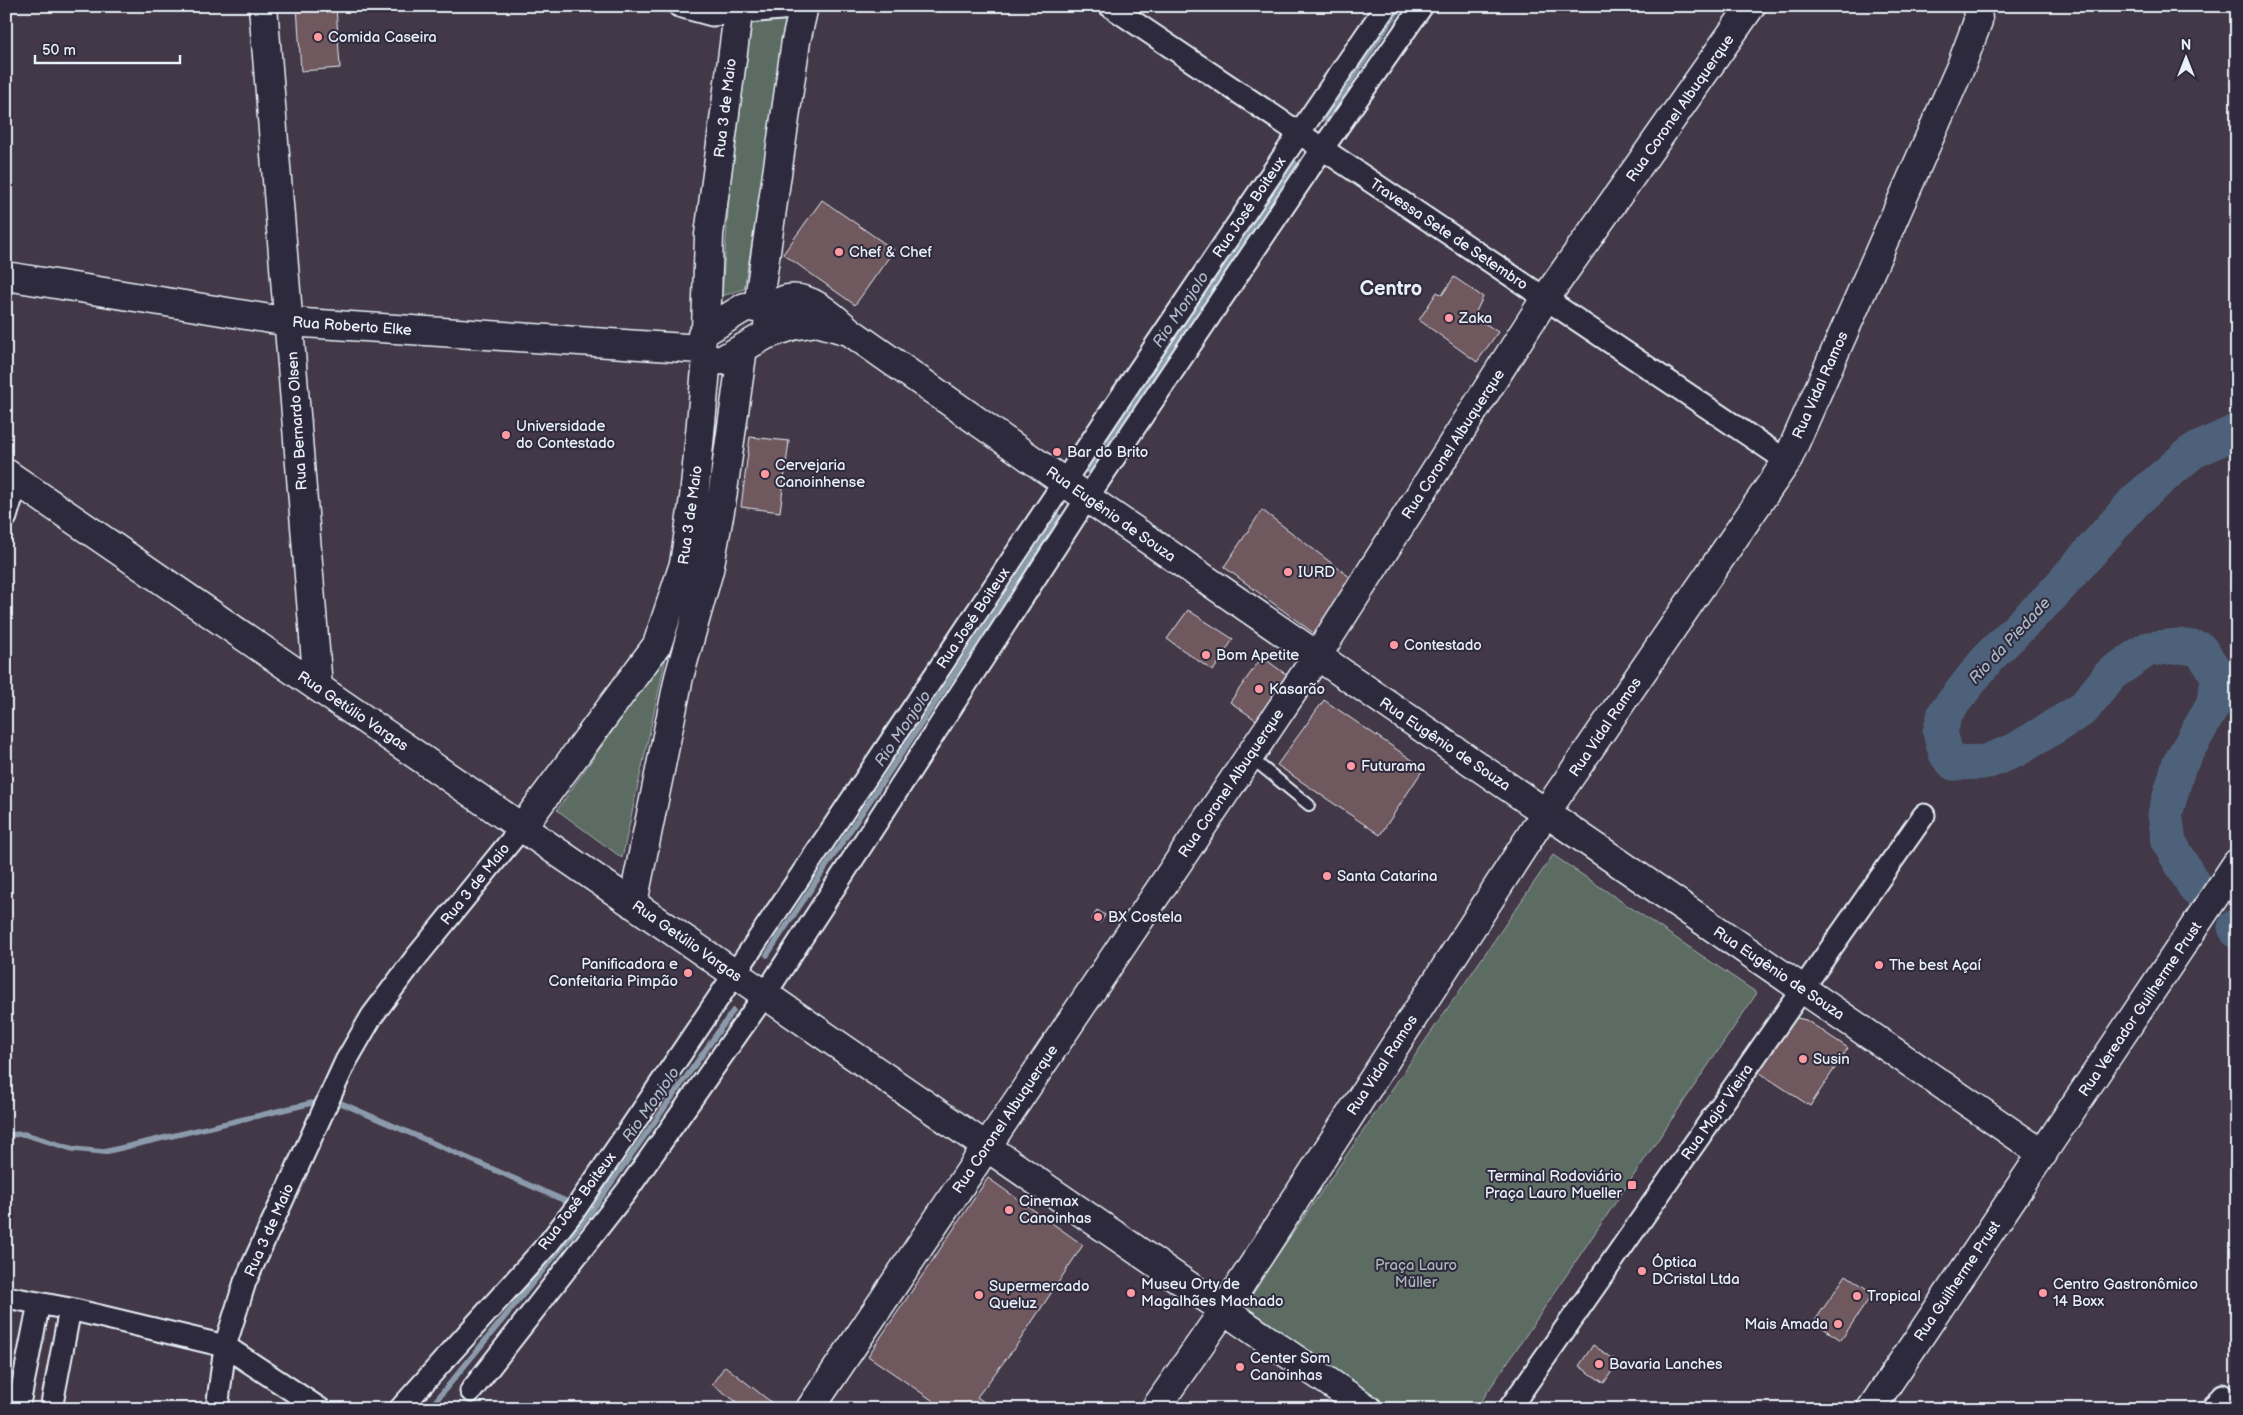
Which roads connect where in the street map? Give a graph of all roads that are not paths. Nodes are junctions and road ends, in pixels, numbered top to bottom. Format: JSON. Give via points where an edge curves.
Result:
{"nodes":[{"id":1,"x":263,"y":6,"type":"edge"},
{"id":2,"x":679,"y":6,"type":"edge"},
{"id":3,"x":1110,"y":6,"type":"edge"},
{"id":4,"x":1386,"y":6,"type":"edge"},
{"id":5,"x":1422,"y":6,"type":"edge"},
{"id":6,"x":1751,"y":6,"type":"edge"},
{"id":7,"x":1978,"y":6,"type":"edge"},
{"id":8,"x":804,"y":7,"type":"edge"},
{"id":9,"x":737,"y":10,"type":"edge"},
{"id":10,"x":1299,"y":133,"type":"junction"},
{"id":11,"x":1323,"y":148,"type":"junction"},
{"id":12,"x":6,"y":276,"type":"edge"},
{"id":13,"x":1546,"y":300,"type":"junction"},
{"id":14,"x":762,"y":317,"type":"junction"},
{"id":15,"x":289,"y":322,"type":"junction"},
{"id":16,"x":705,"y":346,"type":"junction"},
{"id":17,"x":743,"y":348,"type":"junction"},
{"id":18,"x":699,"y":441,"type":"junction"},
{"id":19,"x":730,"y":443,"type":"junction"},
{"id":20,"x":1787,"y":460,"type":"junction"},
{"id":21,"x":12,"y":477,"type":"edge"},
{"id":22,"x":1064,"y":482,"type":"junction"},
{"id":23,"x":1087,"y":498,"type":"junction"},
{"id":24,"x":6,"y":517,"type":"edge"},
{"id":25,"x":657,"y":645,"type":"junction"},
{"id":26,"x":1317,"y":656,"type":"junction"},
{"id":27,"x":684,"y":659,"type":"junction"},
{"id":28,"x":318,"y":687,"type":"junction"},
{"id":29,"x":1249,"y":756,"type":"junction"},
{"id":30,"x":1309,"y":805,"type":"dead end"},
{"id":31,"x":1546,"y":812,"type":"junction"},
{"id":32,"x":1924,"y":815,"type":"dead end"},
{"id":33,"x":522,"y":826,"type":"junction"},
{"id":34,"x":2237,"y":864,"type":"edge"},
{"id":35,"x":633,"y":903,"type":"junction"},
{"id":36,"x":736,"y":975,"type":"junction"},
{"id":37,"x":1803,"y":989,"type":"junction"},
{"id":38,"x":764,"y":996,"type":"junction"},
{"id":39,"x":986,"y":1146,"type":"junction"},
{"id":40,"x":2043,"y":1154,"type":"junction"},
{"id":41,"x":6,"y":1296,"type":"edge"},
{"id":42,"x":39,"y":1303,"type":"junction"},
{"id":43,"x":70,"y":1308,"type":"junction"},
{"id":44,"x":1224,"y":1310,"type":"junction"},
{"id":45,"x":225,"y":1346,"type":"junction"},
{"id":46,"x":471,"y":1391,"type":"dead end"},
{"id":47,"x":18,"y":1409,"type":"edge"},
{"id":48,"x":51,"y":1409,"type":"edge"},
{"id":49,"x":217,"y":1409,"type":"edge"},
{"id":50,"x":320,"y":1409,"type":"edge"},
{"id":51,"x":400,"y":1409,"type":"edge"},
{"id":52,"x":810,"y":1409,"type":"edge"},
{"id":53,"x":1155,"y":1409,"type":"edge"},
{"id":54,"x":1368,"y":1409,"type":"edge"},
{"id":55,"x":1509,"y":1409,"type":"edge"},
{"id":56,"x":1871,"y":1409,"type":"edge"}],
"edges":[{"from":1,"to":15,"type":"street","name":"Rua Bernardo Olsen"},
{"from":2,"to":9,"type":"street","via":[[712,15]]},
{"from":3,"to":10,"type":"street","name":"Travessa Sete de Setembro"},
{"from":4,"to":10,"type":"street","name":"Rua José Boiteux"},
{"from":5,"to":11,"type":"street","name":"Rua José Boiteux"},
{"from":6,"to":13,"type":"street","name":"Rua Coronel Albuquerque"},
{"from":7,"to":20,"type":"street","name":"Rua Vidal Ramos","via":[[1978,21],[1961,66]]},
{"from":8,"to":9,"type":"street"},
{"from":8,"to":14,"type":"street","via":[[796,41]]},
{"from":9,"to":16,"type":"street","name":"Rua 3 de Maio","via":[[709,235]]},
{"from":10,"to":11,"type":"street","name":"Travessa Sete de Setembro"},
{"from":10,"to":22,"type":"street","name":"Rua José Boiteux"},
{"from":11,"to":13,"type":"street","name":"Travessa Sete de Setembro"},
{"from":11,"to":23,"type":"street","name":"Rua José Boiteux"},
{"from":12,"to":15,"type":"street","name":"Rua Roberto Elke"},
{"from":13,"to":20,"type":"street","name":"Travessa Sete de Setembro"},
{"from":13,"to":26,"type":"street","name":"Rua Coronel Albuquerque"},
{"from":14,"to":16,"type":"street","via":[[745,307]]},
{"from":14,"to":17,"type":"street","name":"Rua Roberto Elke"},
{"from":14,"to":22,"type":"street","name":"Rua Eugênio de Souza","via":[[792,326],[817,322],[849,331]]},
{"from":15,"to":16,"type":"street","name":"Rua Roberto Elke"},
{"from":15,"to":28,"type":"street","name":"Rua Bernardo Olsen"},
{"from":16,"to":17,"type":"street","name":"Rua Roberto Elke","via":[[714,361]]},
{"from":16,"to":18,"type":"street","name":"Rua 3 de Maio"},
{"from":17,"to":19,"type":"street","name":"Rua 3 de Maio"},
{"from":18,"to":19,"type":"street"},
{"from":18,"to":25,"type":"street","name":"Rua 3 de Maio","via":[[684,564]]},
{"from":19,"to":27,"type":"street","name":"Rua 3 de Maio","via":[[709,570]]},
{"from":20,"to":31,"type":"street","name":"Rua Vidal Ramos"},
{"from":21,"to":24,"type":"street"},
{"from":21,"to":28,"type":"street","name":"Rua Getúlio Vargas"},
{"from":22,"to":23,"type":"street","name":"Rua Eugênio de Souza"},
{"from":22,"to":36,"type":"street","name":"Rua José Boiteux"},
{"from":23,"to":26,"type":"street","name":"Rua Eugênio de Souza"},
{"from":23,"to":38,"type":"street","name":"Rua José Boiteux"},
{"from":25,"to":27,"type":"street"},
{"from":25,"to":33,"type":"street","name":"Rua 3 de Maio"},
{"from":26,"to":29,"type":"street","name":"Rua Coronel Albuquerque"},
{"from":26,"to":31,"type":"street","name":"Rua Eugênio de Souza"},
{"from":27,"to":35,"type":"street","name":"Rua 3 de Maio"},
{"from":28,"to":33,"type":"street","name":"Rua Getúlio Vargas"},
{"from":29,"to":30,"type":"lane"},
{"from":29,"to":39,"type":"street","name":"Rua Coronel Albuquerque"},
{"from":31,"to":37,"type":"street","name":"Rua Eugênio de Souza"},
{"from":31,"to":44,"type":"street","name":"Rua Vidal Ramos"},
{"from":32,"to":37,"type":"street","name":"Rua Major Vieira"},
{"from":33,"to":35,"type":"street","name":"Rua Getúlio Vargas"},
{"from":33,"to":45,"type":"street","name":"Rua 3 de Maio","via":[[372,1016],[346,1061],[245,1282]]},
{"from":34,"to":40,"type":"street","name":"Rua Vereador Guilherme Prust"},
{"from":35,"to":36,"type":"street","name":"Rua Getúlio Vargas"},
{"from":36,"to":38,"type":"street","name":"Rua Getúlio Vargas"},
{"from":36,"to":51,"type":"street","name":"Rua José Boiteux","via":[[576,1208],[548,1244]]},
{"from":37,"to":40,"type":"street","name":"Rua Eugênio de Souza"},
{"from":37,"to":55,"type":"street","name":"Rua Major Vieira"},
{"from":38,"to":39,"type":"street","name":"Rua Getúlio Vargas"},
{"from":38,"to":46,"type":"street","name":"Rua José Boiteux","via":[[626,1192]]},
{"from":39,"to":44,"type":"street","name":"Rua Getúlio Vargas"},
{"from":39,"to":52,"type":"street","name":"Rua Coronel Albuquerque"},
{"from":40,"to":56,"type":"street","name":"Rua Guilherme Prust"},
{"from":41,"to":42,"type":"street"},
{"from":42,"to":43,"type":"street"},
{"from":42,"to":47,"type":"street"},
{"from":43,"to":45,"type":"street"},
{"from":43,"to":48,"type":"street"},
{"from":44,"to":53,"type":"street","name":"Rua Vidal Ramos"},
{"from":44,"to":54,"type":"street","name":"Rua Getúlio Vargas"},
{"from":45,"to":49,"type":"street","name":"Rua 3 de Maio"},
{"from":45,"to":50,"type":"street"}]}
